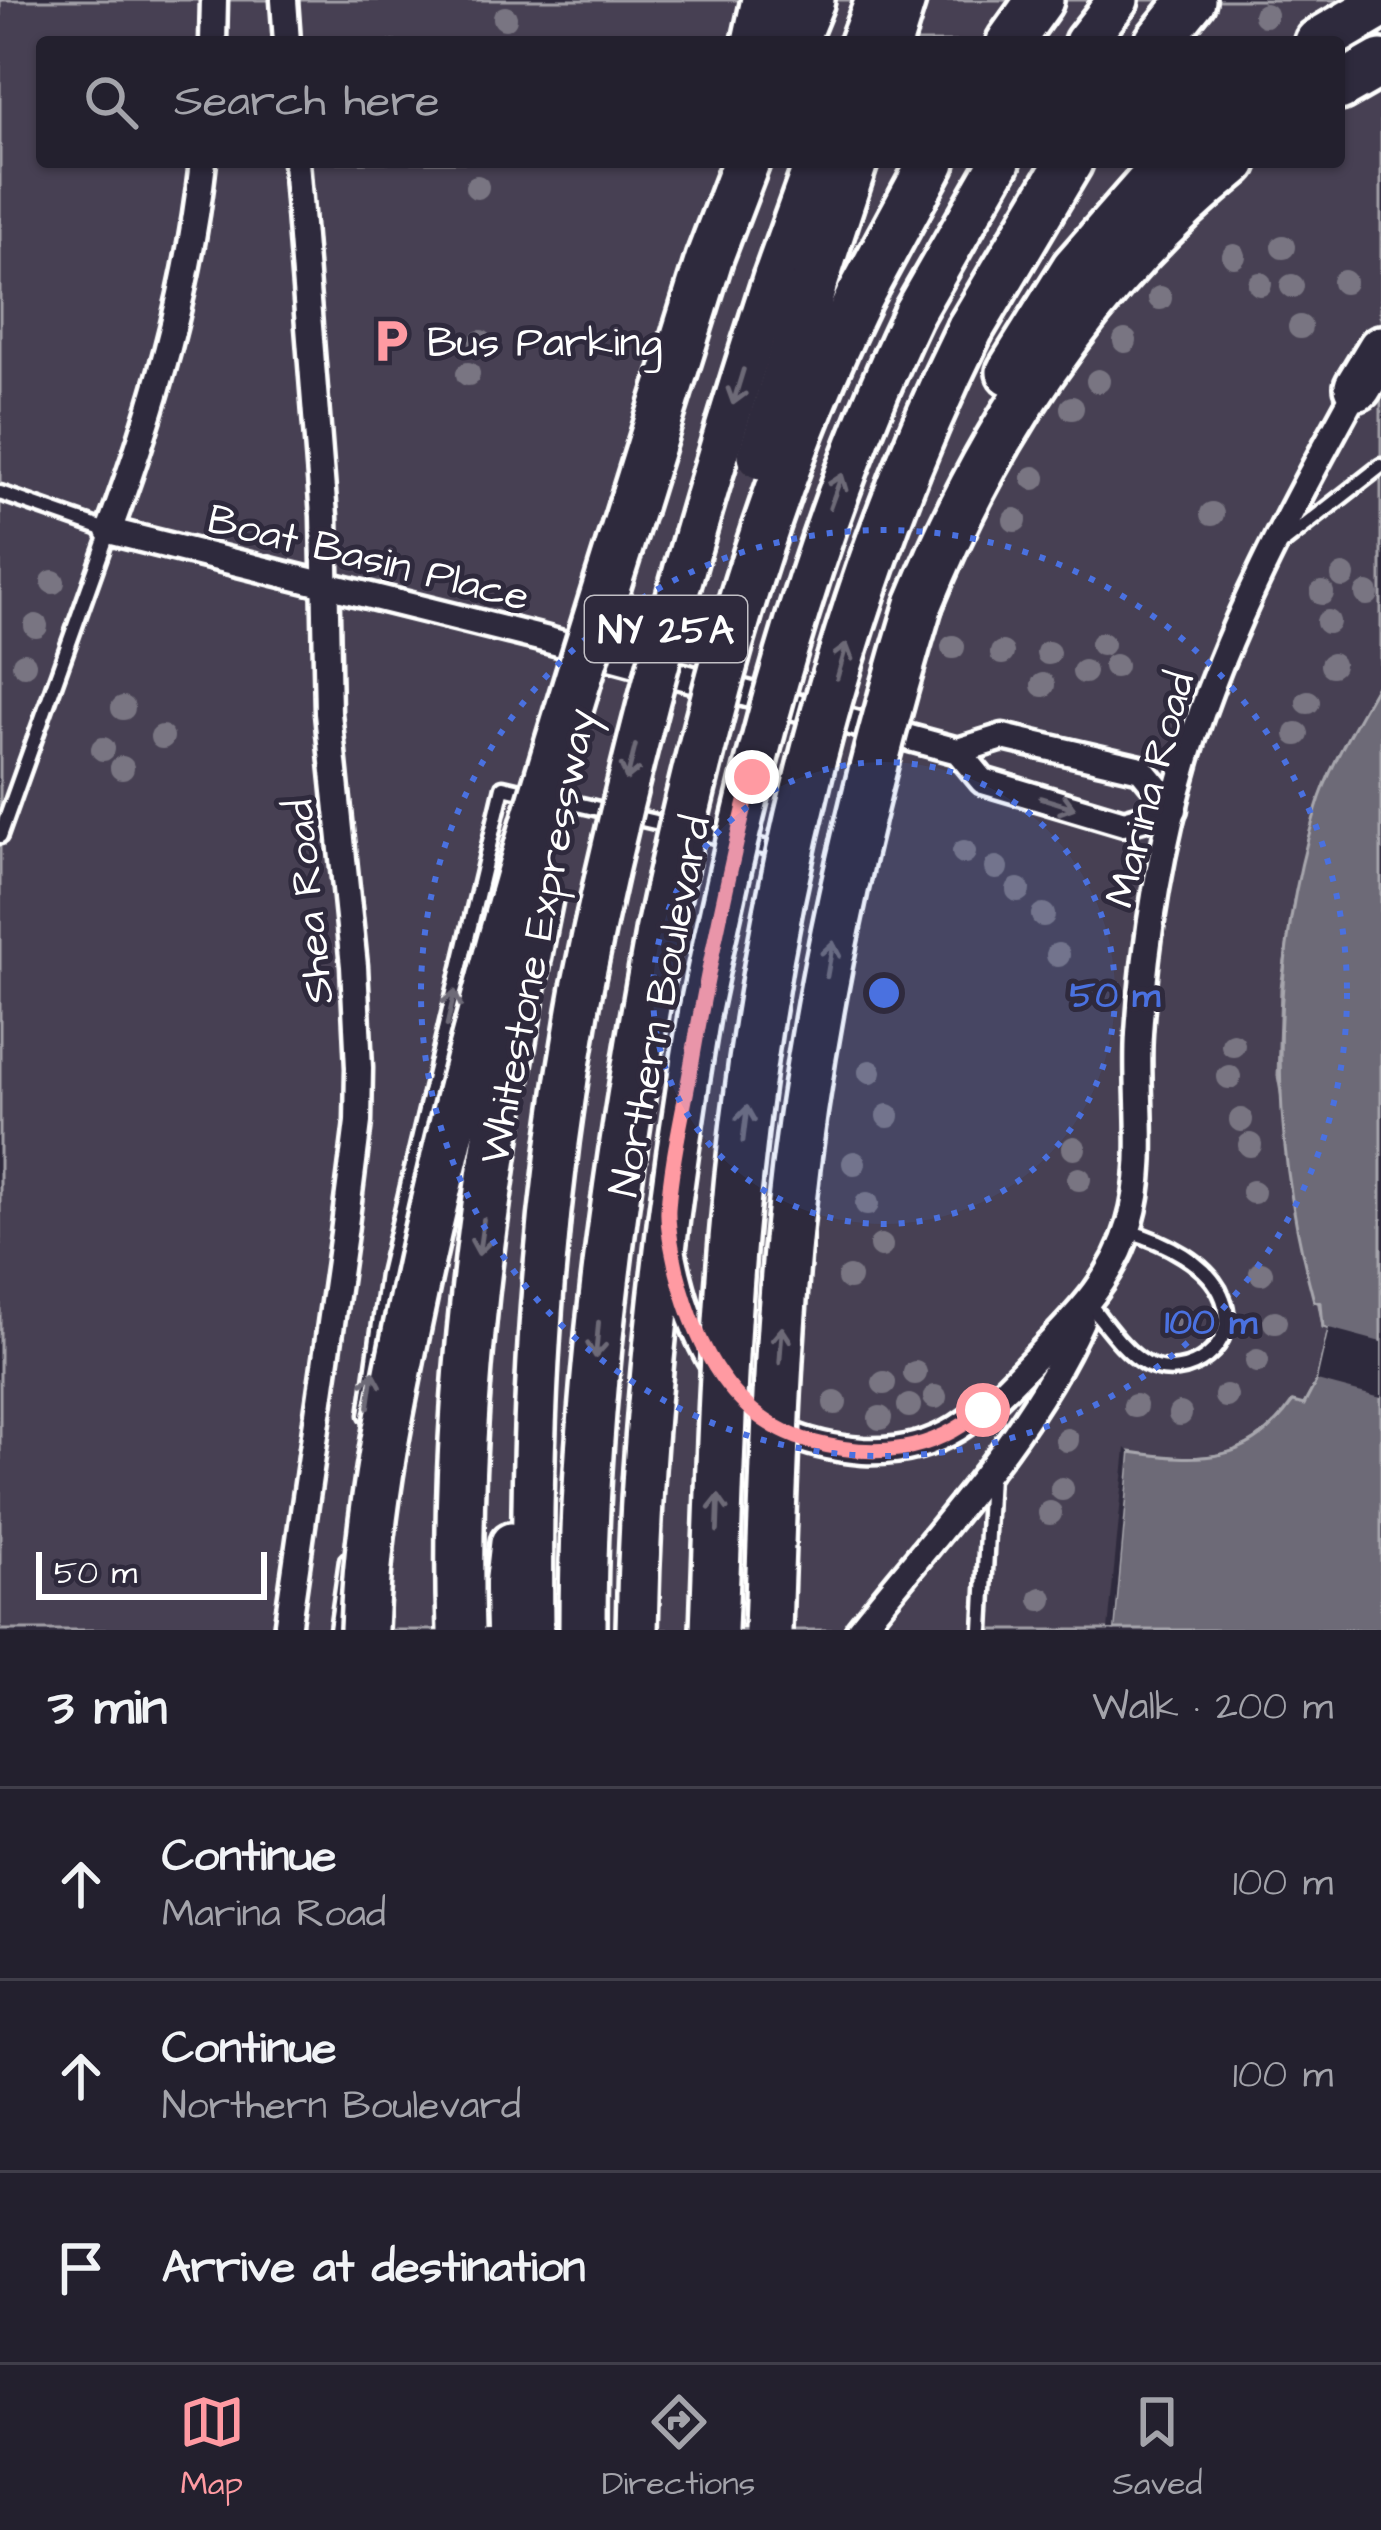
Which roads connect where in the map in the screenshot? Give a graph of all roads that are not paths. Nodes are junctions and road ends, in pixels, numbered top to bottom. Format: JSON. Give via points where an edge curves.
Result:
{"nodes":[{"id":1,"x":214,"y":0,"type":"edge"},
{"id":2,"x":284,"y":0,"type":"edge"},
{"id":3,"x":765,"y":0,"type":"edge"},
{"id":4,"x":811,"y":0,"type":"edge"},
{"id":5,"x":876,"y":0,"type":"edge"},
{"id":6,"x":902,"y":0,"type":"edge"},
{"id":7,"x":1040,"y":0,"type":"edge"},
{"id":8,"x":1118,"y":0,"type":"edge"},
{"id":9,"x":1192,"y":0,"type":"edge"},
{"id":10,"x":1381,"y":5,"type":"edge"},
{"id":11,"x":212,"y":36,"type":"edge"},
{"id":12,"x":287,"y":36,"type":"edge"},
{"id":13,"x":757,"y":36,"type":"edge"},
{"id":14,"x":796,"y":36,"type":"edge"},
{"id":15,"x":862,"y":36,"type":"edge"},
{"id":16,"x":891,"y":36,"type":"edge"},
{"id":17,"x":1014,"y":36,"type":"edge"},
{"id":18,"x":1090,"y":36,"type":"edge"},
{"id":19,"x":1163,"y":36,"type":"edge"},
{"id":20,"x":1328,"y":36,"type":"edge"},
{"id":21,"x":1381,"y":63,"type":"edge"},
{"id":22,"x":1345,"y":84,"type":"edge"},
{"id":23,"x":202,"y":168,"type":"edge"},
{"id":24,"x":296,"y":168,"type":"edge"},
{"id":25,"x":729,"y":168,"type":"edge"},
{"id":26,"x":744,"y":168,"type":"edge"},
{"id":27,"x":813,"y":168,"type":"edge"},
{"id":28,"x":851,"y":168,"type":"edge"},
{"id":29,"x":929,"y":168,"type":"edge"},
{"id":30,"x":997,"y":168,"type":"edge"},
{"id":31,"x":1065,"y":168,"type":"edge"},
{"id":32,"x":1163,"y":168,"type":"edge"},
{"id":33,"x":1227,"y":168,"type":"edge"},
{"id":34,"x":710,"y":259,"type":"junction"},
{"id":35,"x":794,"y":282,"type":"junction"},
{"id":36,"x":1040,"y":348,"type":"junction"},
{"id":37,"x":1370,"y":376,"type":"edge"},
{"id":38,"x":1381,"y":466,"type":"edge"},
{"id":39,"x":0,"y":493,"type":"edge"},
{"id":40,"x":632,"y":506,"type":"junction"},
{"id":41,"x":109,"y":531,"type":"junction"},
{"id":42,"x":1270,"y":555,"type":"junction"},
{"id":43,"x":326,"y":587,"type":"junction"},
{"id":44,"x":872,"y":728,"type":"junction"},
{"id":45,"x":958,"y":751,"type":"junction"},
{"id":46,"x":1174,"y":808,"type":"junction"},
{"id":47,"x":0,"y":836,"type":"edge"},
{"id":48,"x":815,"y":858,"type":"dead end"},
{"id":49,"x":837,"y":863,"type":"dead end"},
{"id":50,"x":659,"y":934,"type":"junction"},
{"id":51,"x":668,"y":1211,"type":"junction"},
{"id":52,"x":1128,"y":1231,"type":"junction"},
{"id":53,"x":544,"y":1246,"type":"junction"},
{"id":54,"x":1089,"y":1304,"type":"junction"},
{"id":55,"x":364,"y":1440,"type":"dead end"},
{"id":56,"x":990,"y":1464,"type":"junction"},
{"id":57,"x":350,"y":1535,"type":"dead end"},
{"id":58,"x":287,"y":1630,"type":"edge"},
{"id":59,"x":337,"y":1630,"type":"edge"},
{"id":60,"x":364,"y":1630,"type":"edge"},
{"id":61,"x":461,"y":1630,"type":"edge"},
{"id":62,"x":501,"y":1630,"type":"edge"},
{"id":63,"x":532,"y":1630,"type":"edge"},
{"id":64,"x":583,"y":1630,"type":"edge"},
{"id":65,"x":637,"y":1630,"type":"edge"},
{"id":66,"x":714,"y":1630,"type":"edge"},
{"id":67,"x":768,"y":1630,"type":"edge"},
{"id":68,"x":859,"y":1630,"type":"edge"},
{"id":69,"x":982,"y":1630,"type":"edge"}],
"edges":[{"from":1,"to":11,"type":"street"},
{"from":2,"to":12,"type":"street"},
{"from":3,"to":13,"type":"highway"},
{"from":4,"to":14,"type":"highway"},
{"from":5,"to":15,"type":"main road"},
{"from":6,"to":16,"type":"highway"},
{"from":7,"to":17,"type":"highway"},
{"from":8,"to":18,"type":"main road"},
{"from":9,"to":19,"type":"highway"},
{"from":10,"to":20,"type":"highway"},
{"from":21,"to":22,"type":"highway"},
{"from":23,"to":41,"type":"street","via":[[170,345]]},
{"from":24,"to":43,"type":"street","name":"Shea Road"},
{"from":25,"to":34,"type":"highway"},
{"from":26,"to":34,"type":"highway"},
{"from":27,"to":35,"type":"main road","name":"Northern Boulevard","number":"NY 25A"},
{"from":28,"to":35,"type":"highway"},
{"from":29,"to":50,"type":"highway","bridge":true,"via":[[792,446],[706,732]]},
{"from":51,"to":30,"type":"main road","name":"Northern Boulevard","number":"NY 25A","one_way":true,"bridge":true,"via":[[742,813],[796,613],[850,454],[913,314]]},
{"from":66,"to":31,"type":"highway","one_way":true,"bridge":true,"via":[[733,1238],[782,899],[825,721],[907,469],[970,329]]},
{"from":32,"to":36,"type":"highway","via":[[1090,248]]},
{"from":33,"to":36,"type":"highway"},
{"from":34,"to":40,"type":"highway","name":"Whitestone Expressway"},
{"from":35,"to":50,"type":"highway","bridge":true,"via":[[711,638]]},
{"from":35,"to":53,"type":"main road","name":"Northern Boulevard","number":"NY 25A","one_way":true,"bridge":true,"via":[[711,474],[649,692],[582,988]]},
{"from":67,"to":36,"type":"highway","one_way":true,"bridge":true,"via":[[784,1301],[807,1088],[848,867],[919,604]]},
{"from":37,"to":42,"type":"street","name":"Marina Road"},
{"from":38,"to":42,"type":"lane"},
{"from":39,"to":41,"type":"lane"},
{"from":40,"to":60,"type":"highway","bridge":true,"via":[[466,1064],[393,1395]]},
{"from":40,"to":61,"type":"highway","name":"Whitestone Expressway","one_way":true,"bridge":true,"via":[[573,733],[500,1110],[465,1390]]},
{"from":41,"to":43,"type":"street","name":"Boat Basin Place"},
{"from":41,"to":47,"type":"lane"},
{"from":42,"to":46,"type":"street","name":"Marina Road","via":[[1209,698]]},
{"from":43,"to":44,"type":"street","name":"Boat Basin Place"},
{"from":43,"to":58,"type":"street","name":"Shea Road","via":[[328,713],[359,1017],[358,1122]]},
{"from":44,"to":45,"type":"street","name":"Boat Basin Place"},
{"from":44,"to":49,"type":"lane"},
{"from":45,"to":46,"type":"street","name":"Boat Basin Place","one_way":true,"via":[[983,781],[1124,823]]},
{"from":45,"to":46,"type":"street","name":"Boat Basin Place","via":[[1003,737],[1141,769]]},
{"from":46,"to":52,"type":"street","name":"Marina Road","via":[[1150,915]]},
{"from":55,"to":48,"type":"lane","one_way":true,"via":[[387,1274],[503,788]]},
{"from":50,"to":64,"type":"highway","one_way":true,"via":[[598,1325]]},
{"from":51,"to":54,"type":"street","name":"Marina Road","via":[[681,1285],[717,1372],[760,1418],[827,1446],[902,1451],[945,1436],[983,1410]]},
{"from":51,"to":65,"type":"main road","name":"Northern Boulevard","number":"NY 25A","via":[[646,1402]]},
{"from":52,"to":54,"type":"street","name":"Marina Road"},
{"from":52,"to":54,"type":"lane","via":[[1166,1245],[1212,1282],[1226,1312],[1218,1345],[1187,1369],[1152,1367]]},
{"from":53,"to":62,"type":"main road"},
{"from":53,"to":63,"type":"main road","name":"Northern Boulevard","number":"NY 25A","via":[[532,1421]]},
{"from":54,"to":56,"type":"street","name":"Marina Road","via":[[1052,1378]]},
{"from":56,"to":68,"type":"street","name":"Marina Road"},
{"from":56,"to":69,"type":"lane"},
{"from":57,"to":59,"type":"lane"}]}
